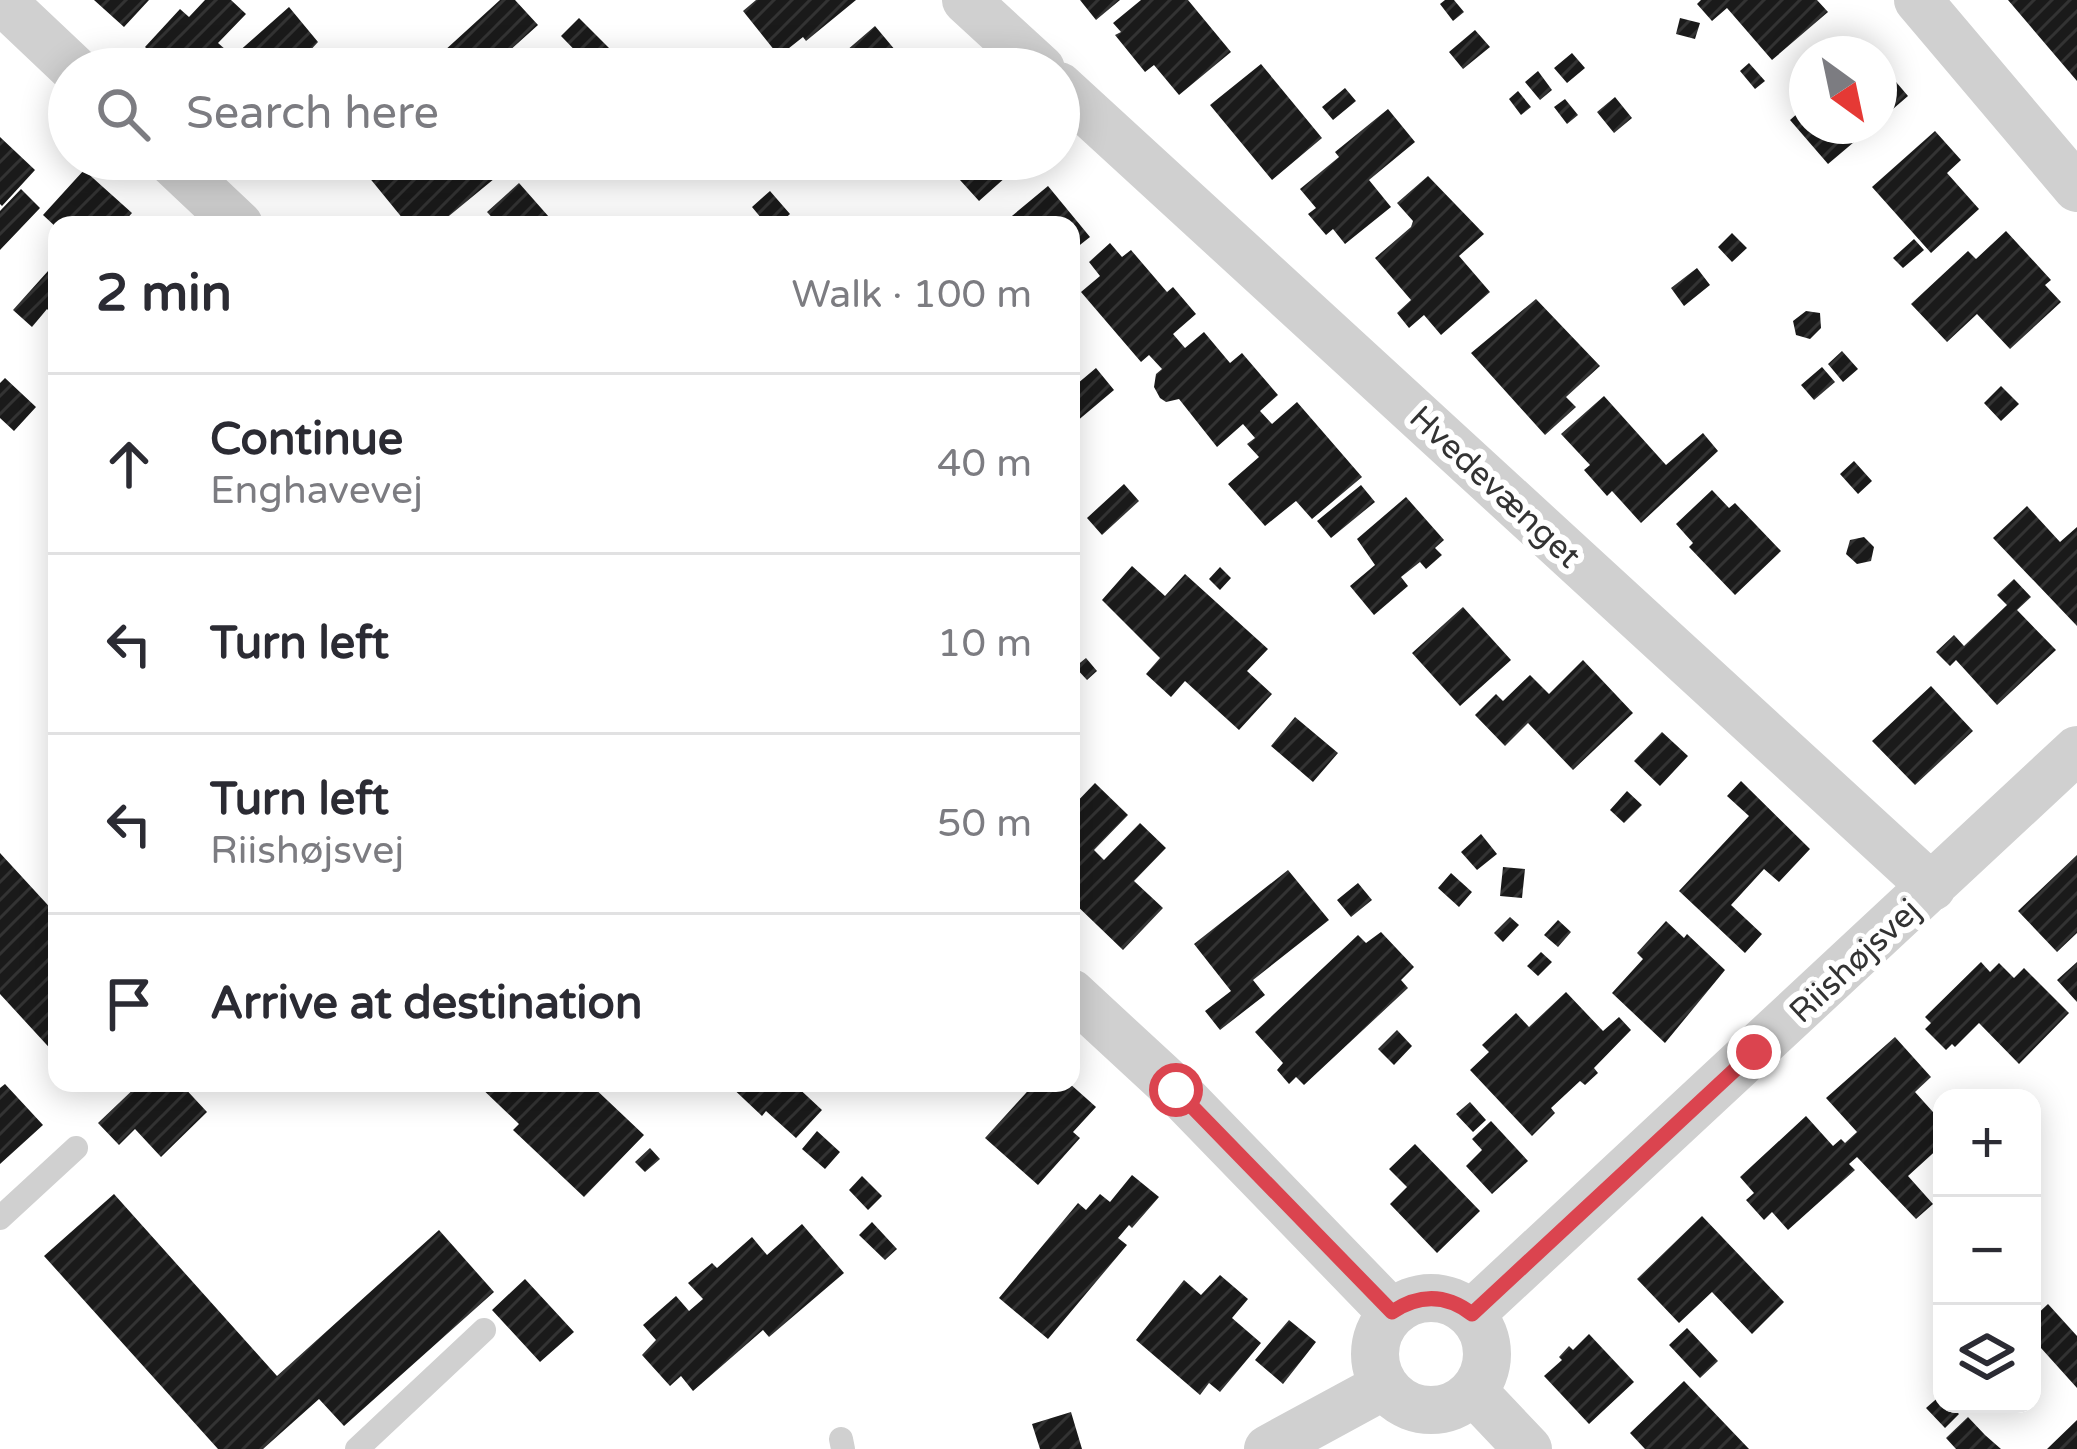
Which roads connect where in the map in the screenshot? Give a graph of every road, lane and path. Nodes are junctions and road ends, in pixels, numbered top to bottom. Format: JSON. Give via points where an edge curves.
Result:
{"nodes":[{"id":1,"x":1,"y":0,"type":"edge"},
{"id":2,"x":966,"y":0,"type":"edge"},
{"id":3,"x":1918,"y":0,"type":"edge"},
{"id":4,"x":52,"y":48,"type":"edge"},
{"id":5,"x":1018,"y":48,"type":"edge"},
{"id":6,"x":1080,"y":105,"type":"edge"},
{"id":7,"x":191,"y":180,"type":"edge"},
{"id":8,"x":2077,"y":188,"type":"edge"},
{"id":9,"x":229,"y":216,"type":"edge"},
{"id":10,"x":2077,"y":750,"type":"edge"},
{"id":11,"x":1932,"y":887,"type":"junction"},
{"id":12,"x":1080,"y":1001,"type":"edge"},
{"id":13,"x":76,"y":1148,"type":"dead end"},
{"id":14,"x":0,"y":1218,"type":"edge"},
{"id":15,"x":1392,"y":1312,"type":"junction"},
{"id":16,"x":1472,"y":1314,"type":"junction"},
{"id":17,"x":484,"y":1330,"type":"dead end"},
{"id":18,"x":1384,"y":1386,"type":"junction"},
{"id":19,"x":1474,"y":1391,"type":"junction"},
{"id":20,"x":357,"y":1449,"type":"edge"},
{"id":21,"x":1268,"y":1449,"type":"edge"},
{"id":22,"x":1528,"y":1449,"type":"edge"}],
"edges":[{"from":1,"to":4,"type":"street"},
{"from":2,"to":5,"type":"street"},
{"from":3,"to":8,"type":"street"},
{"from":6,"to":11,"type":"street","name":"Hvedevænget"},
{"from":7,"to":9,"type":"street"},
{"from":10,"to":11,"type":"street","name":"Riishøjsvej"},
{"from":11,"to":16,"type":"street","name":"Riishøjsvej"},
{"from":12,"to":15,"type":"street"},
{"from":13,"to":14,"type":"lane"},
{"from":15,"to":16,"type":"street","via":[[1440,1298]]},
{"from":15,"to":18,"type":"street","via":[[1376,1342]]},
{"from":16,"to":19,"type":"street","via":[[1488,1350]]},
{"from":17,"to":20,"type":"lane"},
{"from":18,"to":19,"type":"street","via":[[1432,1411]]},
{"from":18,"to":21,"type":"street"},
{"from":19,"to":22,"type":"street"}]}
